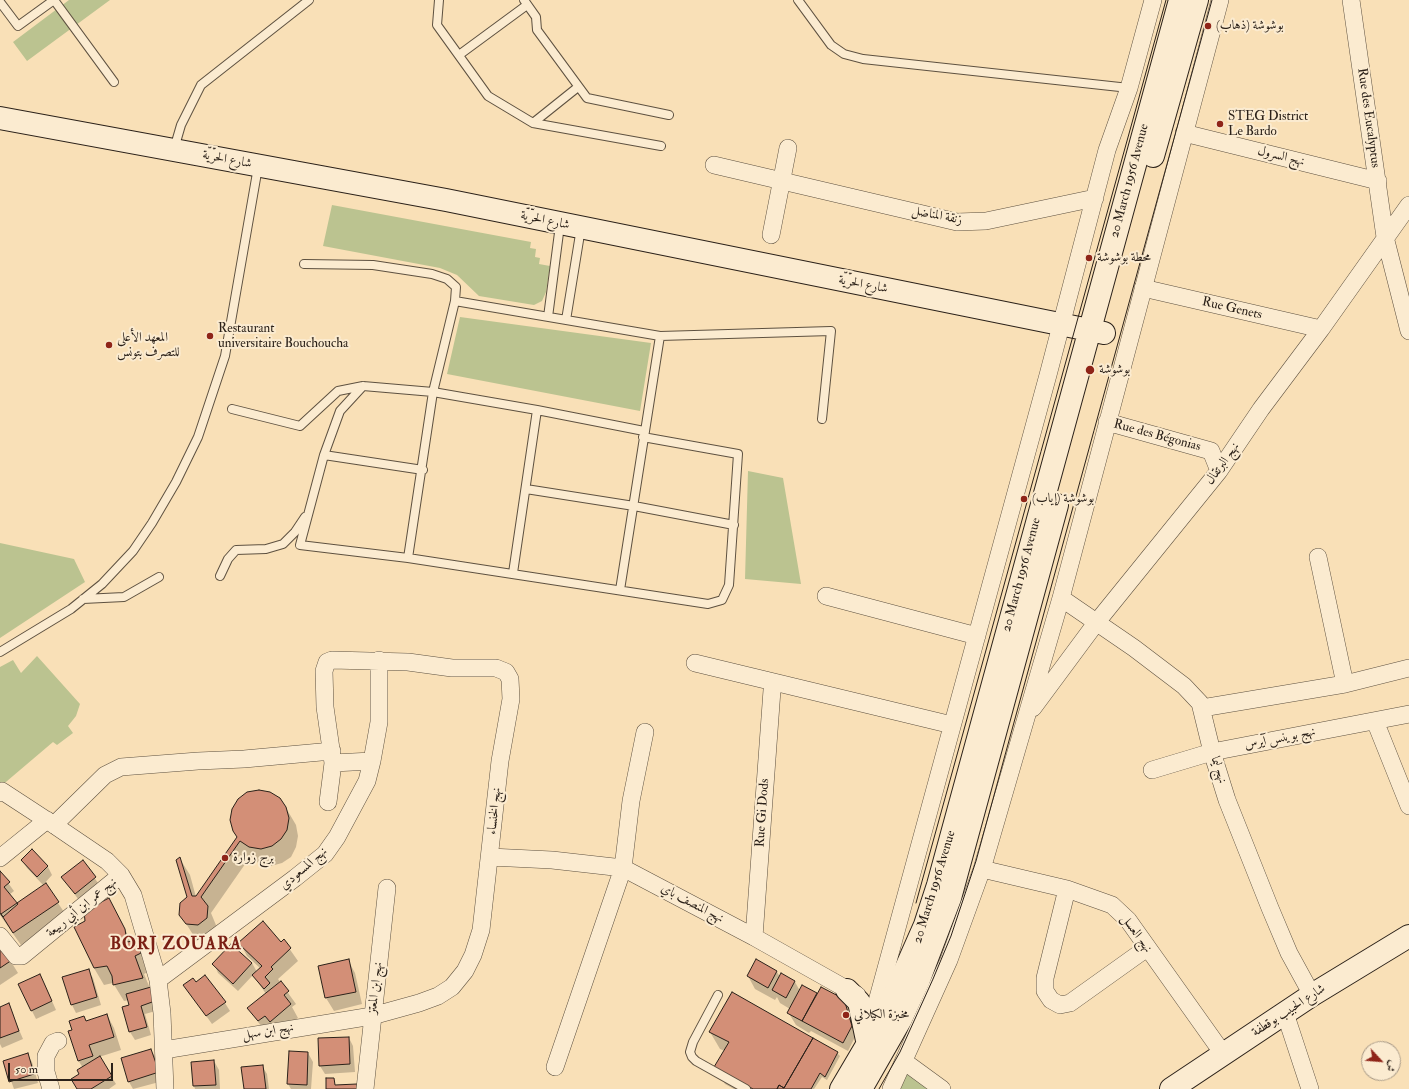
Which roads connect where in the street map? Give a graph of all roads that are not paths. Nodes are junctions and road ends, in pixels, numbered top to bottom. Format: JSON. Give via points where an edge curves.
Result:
{"nodes":[{"id":1,"x":309,"y":0,"type":"edge"},
{"id":2,"x":439,"y":0,"type":"edge"},
{"id":3,"x":798,"y":0,"type":"edge"},
{"id":4,"x":1153,"y":0,"type":"edge"},
{"id":5,"x":1180,"y":0,"type":"edge"},
{"id":6,"x":1197,"y":0,"type":"edge"},
{"id":7,"x":1220,"y":0,"type":"edge"},
{"id":8,"x":1351,"y":0,"type":"edge"},
{"id":9,"x":0,"y":2,"type":"edge"},
{"id":10,"x":525,"y":2,"type":"edge"},
{"id":11,"x":459,"y":55,"type":"junction"},
{"id":12,"x":114,"y":82,"type":"dead end"},
{"id":13,"x":578,"y":87,"type":"junction"},
{"id":14,"x":1129,"y":88,"type":"junction"},
{"id":15,"x":669,"y":116,"type":"dead end"},
{"id":16,"x":0,"y":118,"type":"edge"},
{"id":17,"x":532,"y":123,"type":"junction"},
{"id":18,"x":1184,"y":133,"type":"junction"},
{"id":19,"x":661,"y":146,"type":"dead end"},
{"id":20,"x":788,"y":148,"type":"dead end"},
{"id":21,"x":174,"y":150,"type":"junction"},
{"id":22,"x":714,"y":165,"type":"dead end"},
{"id":23,"x":258,"y":166,"type":"junction"},
{"id":24,"x":781,"y":180,"type":"junction"},
{"id":25,"x":1378,"y":181,"type":"junction"},
{"id":26,"x":1095,"y":198,"type":"junction"},
{"id":27,"x":1409,"y":205,"type":"edge"},
{"id":28,"x":560,"y":224,"type":"junction"},
{"id":29,"x":581,"y":228,"type":"junction"},
{"id":30,"x":771,"y":235,"type":"dead end"},
{"id":31,"x":1385,"y":237,"type":"junction"},
{"id":32,"x":304,"y":264,"type":"dead end"},
{"id":33,"x":1143,"y":288,"type":"junction"},
{"id":34,"x":455,"y":301,"type":"junction"},
{"id":35,"x":1406,"y":305,"type":"edge"},
{"id":36,"x":548,"y":317,"type":"junction"},
{"id":37,"x":566,"y":320,"type":"junction"},
{"id":38,"x":1061,"y":324,"type":"junction"},
{"id":39,"x":1321,"y":330,"type":"junction"},
{"id":40,"x":1409,"y":331,"type":"edge"},
{"id":41,"x":1096,"y":332,"type":"junction"},
{"id":42,"x":660,"y":336,"type":"junction"},
{"id":43,"x":363,"y":386,"type":"junction"},
{"id":44,"x":433,"y":392,"type":"junction"},
{"id":45,"x":232,"y":409,"type":"dead end"},
{"id":46,"x":537,"y":410,"type":"junction"},
{"id":47,"x":822,"y":419,"type":"dead end"},
{"id":48,"x":1107,"y":422,"type":"junction"},
{"id":49,"x":644,"y":434,"type":"junction"},
{"id":50,"x":324,"y":455,"type":"junction"},
{"id":51,"x":423,"y":470,"type":"junction"},
{"id":52,"x":1219,"y":471,"type":"junction"},
{"id":53,"x":526,"y":489,"type":"junction"},
{"id":54,"x":634,"y":506,"type":"junction"},
{"id":55,"x":310,"y":510,"type":"junction"},
{"id":56,"x":734,"y":525,"type":"junction"},
{"id":57,"x":1318,"y":557,"type":"dead end"},
{"id":58,"x":408,"y":558,"type":"junction"},
{"id":59,"x":513,"y":573,"type":"junction"},
{"id":60,"x":220,"y":576,"type":"dead end"},
{"id":61,"x":159,"y":577,"type":"dead end"},
{"id":62,"x":620,"y":590,"type":"junction"},
{"id":63,"x":826,"y":596,"type":"dead end"},
{"id":64,"x":1061,"y":598,"type":"junction"},
{"id":65,"x":83,"y":599,"type":"junction"},
{"id":66,"x":1096,"y":623,"type":"junction"},
{"id":67,"x":977,"y":636,"type":"junction"},
{"id":68,"x":0,"y":652,"type":"edge"},
{"id":69,"x":379,"y":660,"type":"junction"},
{"id":70,"x":695,"y":663,"type":"dead end"},
{"id":71,"x":1409,"y":668,"type":"edge"},
{"id":72,"x":1345,"y":684,"type":"junction"},
{"id":73,"x":772,"y":690,"type":"dead end"},
{"id":74,"x":1202,"y":708,"type":"junction"},
{"id":75,"x":1409,"y":714,"type":"edge"},
{"id":76,"x":1027,"y":716,"type":"junction"},
{"id":77,"x":1375,"y":721,"type":"junction"},
{"id":78,"x":952,"y":725,"type":"junction"},
{"id":79,"x":645,"y":732,"type":"dead end"},
{"id":80,"x":1212,"y":752,"type":"junction"},
{"id":81,"x":333,"y":757,"type":"junction"},
{"id":82,"x":372,"y":761,"type":"junction"},
{"id":83,"x":1152,"y":770,"type":"dead end"},
{"id":84,"x":1,"y":791,"type":"edge"},
{"id":85,"x":328,"y":802,"type":"dead end"},
{"id":86,"x":1409,"y":806,"type":"edge"},
{"id":87,"x":50,"y":822,"type":"junction"},
{"id":88,"x":490,"y":857,"type":"junction"},
{"id":89,"x":0,"y":858,"type":"edge"},
{"id":90,"x":623,"y":868,"type":"junction"},
{"id":91,"x":982,"y":869,"type":"junction"},
{"id":92,"x":121,"y":875,"type":"junction"},
{"id":93,"x":387,"y":888,"type":"dead end"},
{"id":94,"x":1067,"y":889,"type":"junction"},
{"id":95,"x":0,"y":936,"type":"edge"},
{"id":96,"x":1409,"y":936,"type":"edge"},
{"id":97,"x":754,"y":937,"type":"junction"},
{"id":98,"x":1147,"y":948,"type":"junction"},
{"id":99,"x":158,"y":980,"type":"junction"},
{"id":100,"x":847,"y":990,"type":"junction"},
{"id":101,"x":718,"y":995,"type":"dead end"},
{"id":102,"x":1312,"y":995,"type":"junction"},
{"id":103,"x":888,"y":1012,"type":"junction"},
{"id":104,"x":1285,"y":1013,"type":"junction"},
{"id":105,"x":372,"y":1016,"type":"junction"},
{"id":106,"x":58,"y":1040,"type":"dead end"},
{"id":107,"x":868,"y":1045,"type":"junction"},
{"id":108,"x":164,"y":1050,"type":"junction"},
{"id":109,"x":1224,"y":1055,"type":"junction"},
{"id":110,"x":905,"y":1062,"type":"junction"},
{"id":111,"x":555,"y":1067,"type":"dead end"},
{"id":112,"x":52,"y":1089,"type":"edge"},
{"id":113,"x":165,"y":1089,"type":"edge"},
{"id":114,"x":365,"y":1089,"type":"edge"},
{"id":115,"x":746,"y":1089,"type":"edge"},
{"id":116,"x":841,"y":1089,"type":"edge"},
{"id":117,"x":861,"y":1089,"type":"edge"},
{"id":118,"x":891,"y":1089,"type":"edge"},
{"id":119,"x":942,"y":1089,"type":"edge"},
{"id":120,"x":1171,"y":1089,"type":"edge"},
{"id":121,"x":1310,"y":1089,"type":"edge"}],
"edges":[{"from":1,"to":21,"type":"lane","via":[[201,85],[181,125]]},
{"from":2,"to":11,"type":"lane","via":[[437,25]]},
{"from":3,"to":14,"type":"lane","via":[[831,45],[844,54],[864,59]]},
{"from":4,"to":14,"type":"street","name":"20 March 1956 Avenue"},
{"from":5,"to":41,"type":"main road","name":"20 March 1956 Avenue"},
{"from":6,"to":41,"type":"main road","name":"20 March 1956 Avenue"},
{"from":7,"to":18,"type":"street"},
{"from":8,"to":25,"type":"street","name":"Rue des Eucalyptus"},
{"from":9,"to":12,"type":"lane","via":[[18,26],[54,0]]},
{"from":10,"to":11,"type":"lane"},
{"from":10,"to":13,"type":"lane","via":[[536,17],[537,30]]},
{"from":11,"to":17,"type":"lane","via":[[488,96]]},
{"from":13,"to":15,"type":"lane","via":[[587,98]]},
{"from":13,"to":17,"type":"lane"},
{"from":14,"to":26,"type":"street","name":"20 March 1956 Avenue","via":[[1107,150]]},
{"from":16,"to":21,"type":"main road","name":"شارع الحرّيّة"},
{"from":17,"to":19,"type":"lane"},
{"from":18,"to":25,"type":"street","name":"نهج السرول"},
{"from":18,"to":33,"type":"street"},
{"from":20,"to":24,"type":"street"},
{"from":21,"to":23,"type":"main road","name":"شارع الحرّيّة"},
{"from":22,"to":24,"type":"street","name":"زنقة المناضل"},
{"from":23,"to":28,"type":"main road","name":"شارع الحرّيّة","via":[[446,200]]},
{"from":23,"to":65,"type":"lane","via":[[225,356],[198,437],[176,482],[133,551],[102,584]]},
{"from":24,"to":26,"type":"street","name":"زنقة المناضل","via":[[956,222],[982,222]]},
{"from":24,"to":30,"type":"street"},
{"from":25,"to":31,"type":"street","name":"Rue des Eucalyptus"},
{"from":26,"to":38,"type":"street","name":"20 March 1956 Avenue"},
{"from":27,"to":31,"type":"street","name":"نهج البرتقال"},
{"from":28,"to":29,"type":"main road","name":"شارع الحرّيّة"},
{"from":28,"to":36,"type":"lane"},
{"from":29,"to":37,"type":"lane"},
{"from":29,"to":38,"type":"main road","name":"شارع الحرّيّة"},
{"from":31,"to":35,"type":"street","name":"Rue des Eucalyptus"},
{"from":31,"to":39,"type":"street","name":"نهج البرتقال"},
{"from":32,"to":34,"type":"lane","via":[[373,265],[432,274],[447,279],[456,287]]},
{"from":33,"to":39,"type":"street","name":"Rue Genets"},
{"from":33,"to":48,"type":"street"},
{"from":34,"to":36,"type":"lane"},
{"from":34,"to":44,"type":"lane"},
{"from":35,"to":40,"type":"street","name":"Rue des Eucalyptus"},
{"from":36,"to":37,"type":"lane"},
{"from":37,"to":42,"type":"lane"},
{"from":38,"to":41,"type":"main road","name":"شارع الحرّيّة"},
{"from":38,"to":67,"type":"street","name":"20 March 1956 Avenue"},
{"from":39,"to":52,"type":"street","name":"نهج البرتقال","via":[[1261,409]]},
{"from":41,"to":103,"type":"main road","name":"20 March 1956 Avenue","via":[[938,886],[922,932]]},
{"from":42,"to":47,"type":"lane","via":[[831,331]]},
{"from":42,"to":49,"type":"lane"},
{"from":43,"to":44,"type":"lane"},
{"from":43,"to":45,"type":"lane","via":[[338,391],[300,426]]},
{"from":43,"to":50,"type":"lane","via":[[340,411]]},
{"from":44,"to":46,"type":"lane"},
{"from":44,"to":51,"type":"lane"},
{"from":46,"to":49,"type":"lane"},
{"from":46,"to":53,"type":"lane"},
{"from":48,"to":52,"type":"street","name":"Rue des Bégonias","via":[[1211,451]]},
{"from":48,"to":64,"type":"street"},
{"from":49,"to":54,"type":"lane"},
{"from":49,"to":56,"type":"lane","via":[[738,454]]},
{"from":50,"to":51,"type":"lane"},
{"from":50,"to":55,"type":"lane"},
{"from":51,"to":58,"type":"lane"},
{"from":52,"to":66,"type":"street","name":"نهج البرتقال"},
{"from":53,"to":54,"type":"lane"},
{"from":53,"to":59,"type":"lane"},
{"from":54,"to":56,"type":"lane"},
{"from":54,"to":62,"type":"lane"},
{"from":55,"to":58,"type":"lane","via":[[300,545]]},
{"from":55,"to":60,"type":"lane","via":[[283,544],[266,549],[236,550],[228,559]]},
{"from":56,"to":62,"type":"lane","via":[[729,585],[722,600],[708,604]]},
{"from":57,"to":72,"type":"street"},
{"from":58,"to":59,"type":"lane"},
{"from":59,"to":62,"type":"lane"},
{"from":61,"to":65,"type":"lane","via":[[124,597]]},
{"from":63,"to":67,"type":"street"},
{"from":64,"to":66,"type":"street","name":"نهج ليما"},
{"from":64,"to":76,"type":"street"},
{"from":65,"to":68,"type":"lane"},
{"from":66,"to":74,"type":"street","name":"نهج ليما","via":[[1184,686],[1197,698]]},
{"from":66,"to":76,"type":"street","name":"نهج البرتقال"},
{"from":67,"to":78,"type":"street","name":"20 March 1956 Avenue"},
{"from":69,"to":81,"type":"street","name":"نهج الخنساء","via":[[332,660],[325,666],[325,707]]},
{"from":69,"to":82,"type":"street","name":"نهج المسعودي","via":[[379,722]]},
{"from":69,"to":88,"type":"street","name":"نهج الخنساء","via":[[452,668],[496,668],[506,672],[510,679],[510,699],[500,762]]},
{"from":70,"to":78,"type":"street"},
{"from":71,"to":72,"type":"street"},
{"from":72,"to":74,"type":"street"},
{"from":73,"to":97,"type":"street","name":"Rue Gi Dods"},
{"from":74,"to":80,"type":"street","name":"نهج ليما"},
{"from":75,"to":77,"type":"street","name":"نهج بوينس آيرس"},
{"from":76,"to":91,"type":"street"},
{"from":77,"to":80,"type":"street","name":"نهج بوينس آيرس"},
{"from":77,"to":86,"type":"street"},
{"from":78,"to":103,"type":"street","name":"20 March 1956 Avenue","via":[[906,902]]},
{"from":79,"to":90,"type":"street","via":[[631,801]]},
{"from":80,"to":83,"type":"street","name":"نهج بوينس آيرس"},
{"from":80,"to":102,"type":"street","name":"نهج ليما","via":[[1227,800],[1270,908]]},
{"from":81,"to":82,"type":"street"},
{"from":81,"to":85,"type":"street","name":"نهج الخنساء"},
{"from":81,"to":87,"type":"street","via":[[198,761],[121,767],[105,775]]},
{"from":82,"to":99,"type":"street","name":"نهج المسعودي","via":[[367,781],[325,854]]},
{"from":84,"to":87,"type":"street"},
{"from":87,"to":89,"type":"street"},
{"from":87,"to":92,"type":"street"},
{"from":88,"to":90,"type":"street","name":"نهج المنصف باي","via":[[552,860]]},
{"from":88,"to":105,"type":"street","name":"نهج الخنساء","via":[[481,930],[465,971],[452,987],[438,996]]},
{"from":90,"to":97,"type":"street","name":"نهج المنصف باي"},
{"from":90,"to":111,"type":"street"},
{"from":91,"to":94,"type":"street","name":"نهج العسل"},
{"from":91,"to":110,"type":"street","via":[[954,948]]},
{"from":92,"to":95,"type":"street","name":"نهج عمر ابن أبي ربيعة","via":[[19,957],[11,952]]},
{"from":92,"to":99,"type":"street","name":"نهج عمر ابن أبي ربيعة","via":[[133,895]]},
{"from":93,"to":105,"type":"street","name":"نهج ابن المعتز"},
{"from":94,"to":98,"type":"street","name":"نهج العسل","via":[[1112,905],[1128,920]]},
{"from":94,"to":98,"type":"street","via":[[1045,978],[1045,991],[1051,1000],[1060,1005],[1070,1003]]},
{"from":96,"to":102,"type":"main road","name":"شارع الحبيب بوقطفة"},
{"from":97,"to":100,"type":"street","name":"نهج المنصف باي"},
{"from":98,"to":109,"type":"street","name":"نهج العسل"},
{"from":99,"to":108,"type":"street","name":"نهج عمر ابن أبي ربيعة"},
{"from":100,"to":103,"type":"street","name":"نهج المنصف باي"},
{"from":100,"to":107,"type":"main road","via":[[859,1002]]},
{"from":101,"to":115,"type":"lane","via":[[690,1052],[696,1061]]},
{"from":102,"to":104,"type":"main road","name":"شارع الحبيب بوقطفة"},
{"from":103,"to":107,"type":"main road","name":"20 March 1956 Avenue"},
{"from":103,"to":117,"type":"main road","name":"20 March 1956 Avenue"},
{"from":104,"to":109,"type":"main road","name":"شارع الحبيب بوقطفة"},
{"from":104,"to":121,"type":"street"},
{"from":105,"to":108,"type":"street","name":"نهج ابن سهل"},
{"from":105,"to":114,"type":"street","name":"نهج ابن المعتز"},
{"from":106,"to":112,"type":"street","via":[[53,1043],[46,1056],[46,1072]]},
{"from":107,"to":116,"type":"main road","name":"20 March 1956 Avenue"},
{"from":108,"to":113,"type":"street","name":"نهج عمر ابن أبي ربيعة"},
{"from":109,"to":120,"type":"main road","name":"شارع الحبيب بوقطفة"},
{"from":110,"to":118,"type":"street"},
{"from":110,"to":119,"type":"street"}]}
